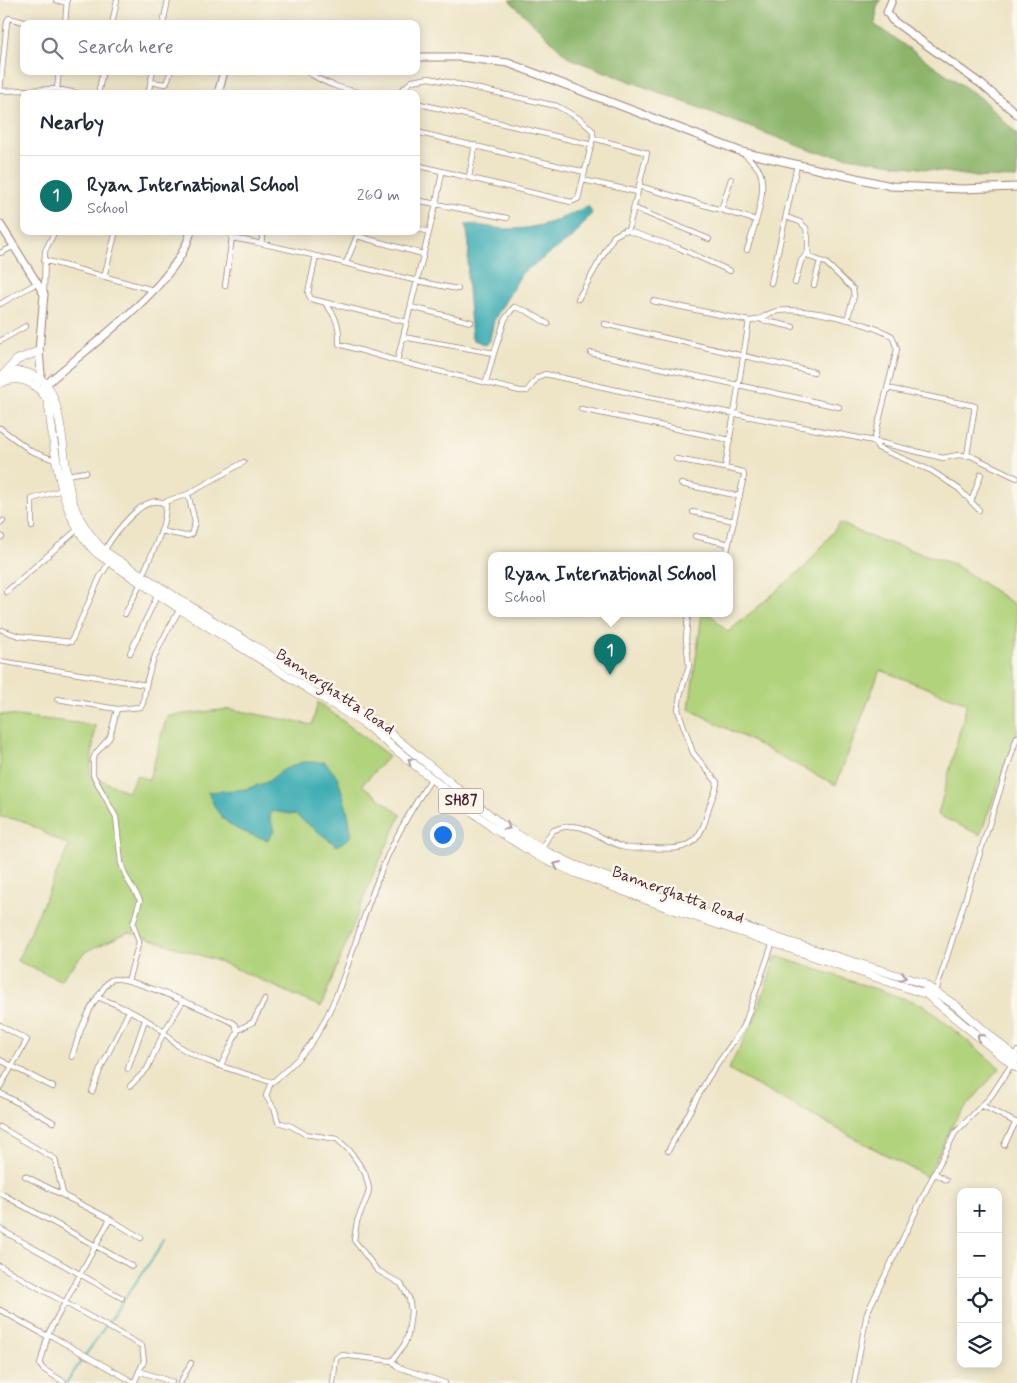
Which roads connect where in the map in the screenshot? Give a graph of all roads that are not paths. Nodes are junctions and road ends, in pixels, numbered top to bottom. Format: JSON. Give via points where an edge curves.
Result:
{"nodes":[{"id":1,"x":56,"y":0,"type":"edge"},
{"id":2,"x":117,"y":0,"type":"edge"},
{"id":3,"x":168,"y":0,"type":"edge"},
{"id":4,"x":892,"y":0,"type":"edge"},
{"id":5,"x":67,"y":1,"type":"edge"},
{"id":6,"x":65,"y":20,"type":"edge"},
{"id":7,"x":113,"y":20,"type":"edge"},
{"id":8,"x":164,"y":20,"type":"edge"},
{"id":9,"x":20,"y":21,"type":"edge"},
{"id":10,"x":420,"y":57,"type":"edge"},
{"id":11,"x":59,"y":75,"type":"edge"},
{"id":12,"x":101,"y":75,"type":"edge"},
{"id":13,"x":151,"y":75,"type":"edge"},
{"id":14,"x":169,"y":75,"type":"edge"},
{"id":15,"x":223,"y":75,"type":"edge"},
{"id":16,"x":312,"y":75,"type":"edge"},
{"id":17,"x":150,"y":82,"type":"junction"},
{"id":18,"x":57,"y":89,"type":"junction"},
{"id":19,"x":50,"y":90,"type":"edge"},
{"id":20,"x":62,"y":90,"type":"edge"},
{"id":21,"x":99,"y":90,"type":"edge"},
{"id":22,"x":149,"y":90,"type":"edge"},
{"id":23,"x":219,"y":90,"type":"edge"},
{"id":24,"x":338,"y":90,"type":"edge"},
{"id":25,"x":402,"y":90,"type":"edge"},
{"id":26,"x":20,"y":92,"type":"edge"},
{"id":27,"x":420,"y":104,"type":"edge"},
{"id":28,"x":1017,"y":114,"type":"edge"},
{"id":29,"x":420,"y":133,"type":"edge"},
{"id":30,"x":593,"y":138,"type":"junction"},
{"id":31,"x":475,"y":145,"type":"junction"},
{"id":32,"x":592,"y":145,"type":"junction"},
{"id":33,"x":742,"y":152,"type":"junction"},
{"id":34,"x":797,"y":165,"type":"junction"},
{"id":35,"x":420,"y":166,"type":"edge"},
{"id":36,"x":442,"y":172,"type":"junction"},
{"id":37,"x":584,"y":172,"type":"junction"},
{"id":38,"x":469,"y":177,"type":"junction"},
{"id":39,"x":731,"y":179,"type":"dead end"},
{"id":40,"x":583,"y":180,"type":"junction"},
{"id":41,"x":639,"y":186,"type":"junction"},
{"id":42,"x":1017,"y":187,"type":"edge"},
{"id":43,"x":638,"y":192,"type":"junction"},
{"id":44,"x":420,"y":201,"type":"edge"},
{"id":45,"x":436,"y":204,"type":"junction"},
{"id":46,"x":634,"y":208,"type":"junction"},
{"id":47,"x":720,"y":210,"type":"junction"},
{"id":48,"x":786,"y":217,"type":"junction"},
{"id":49,"x":507,"y":218,"type":"dead end"},
{"id":50,"x":756,"y":220,"type":"junction"},
{"id":51,"x":0,"y":224,"type":"edge"},
{"id":52,"x":420,"y":229,"type":"edge"},
{"id":53,"x":628,"y":231,"type":"junction"},
{"id":54,"x":429,"y":232,"type":"junction"},
{"id":55,"x":52,"y":235,"type":"edge"},
{"id":56,"x":115,"y":235,"type":"edge"},
{"id":57,"x":189,"y":235,"type":"edge"},
{"id":58,"x":232,"y":235,"type":"edge"},
{"id":59,"x":263,"y":235,"type":"edge"},
{"id":60,"x":231,"y":238,"type":"junction"},
{"id":61,"x":709,"y":239,"type":"dead end"},
{"id":62,"x":261,"y":243,"type":"junction"},
{"id":63,"x":13,"y":247,"type":"junction"},
{"id":64,"x":747,"y":250,"type":"dead end"},
{"id":65,"x":808,"y":252,"type":"junction"},
{"id":66,"x":0,"y":253,"type":"edge"},
{"id":67,"x":423,"y":254,"type":"junction"},
{"id":68,"x":316,"y":256,"type":"junction"},
{"id":69,"x":44,"y":260,"type":"junction"},
{"id":70,"x":820,"y":261,"type":"junction"},
{"id":71,"x":346,"y":263,"type":"junction"},
{"id":72,"x":730,"y":271,"type":"dead end"},
{"id":73,"x":104,"y":277,"type":"junction"},
{"id":74,"x":416,"y":282,"type":"junction"},
{"id":75,"x":37,"y":283,"type":"junction"},
{"id":76,"x":770,"y":283,"type":"dead end"},
{"id":77,"x":795,"y":283,"type":"dead end"},
{"id":78,"x":814,"y":285,"type":"dead end"},
{"id":79,"x":226,"y":286,"type":"dead end"},
{"id":80,"x":458,"y":289,"type":"dead end"},
{"id":81,"x":154,"y":290,"type":"junction"},
{"id":82,"x":44,"y":294,"type":"junction"},
{"id":83,"x":578,"y":299,"type":"dead end"},
{"id":84,"x":653,"y":301,"type":"dead end"},
{"id":85,"x":324,"y":302,"type":"junction"},
{"id":86,"x":0,"y":304,"type":"edge"},
{"id":87,"x":410,"y":307,"type":"junction"},
{"id":88,"x":762,"y":320,"type":"junction"},
{"id":89,"x":848,"y":320,"type":"junction"},
{"id":90,"x":749,"y":321,"type":"junction"},
{"id":91,"x":407,"y":322,"type":"junction"},
{"id":92,"x":471,"y":322,"type":"dead end"},
{"id":93,"x":548,"y":324,"type":"dead end"},
{"id":94,"x":604,"y":324,"type":"dead end"},
{"id":95,"x":26,"y":326,"type":"dead end"},
{"id":96,"x":793,"y":327,"type":"dead end"},
{"id":97,"x":403,"y":337,"type":"junction"},
{"id":98,"x":0,"y":341,"type":"edge"},
{"id":99,"x":39,"y":351,"type":"junction"},
{"id":100,"x":494,"y":353,"type":"junction"},
{"id":101,"x":592,"y":353,"type":"dead end"},
{"id":102,"x":744,"y":356,"type":"junction"},
{"id":103,"x":398,"y":361,"type":"junction"},
{"id":104,"x":814,"y":372,"type":"dead end"},
{"id":105,"x":2,"y":375,"type":"edge"},
{"id":106,"x":486,"y":382,"type":"junction"},
{"id":107,"x":0,"y":383,"type":"edge"},
{"id":108,"x":41,"y":384,"type":"junction"},
{"id":109,"x":740,"y":384,"type":"junction"},
{"id":110,"x":887,"y":388,"type":"junction"},
{"id":111,"x":840,"y":407,"type":"dead end"},
{"id":112,"x":581,"y":409,"type":"dead end"},
{"id":113,"x":734,"y":414,"type":"junction"},
{"id":114,"x":0,"y":428,"type":"edge"},
{"id":115,"x":730,"y":440,"type":"junction"},
{"id":116,"x":874,"y":441,"type":"junction"},
{"id":117,"x":967,"y":455,"type":"junction"},
{"id":118,"x":676,"y":458,"type":"dead end"},
{"id":119,"x":57,"y":461,"type":"junction"},
{"id":120,"x":244,"y":462,"type":"dead end"},
{"id":121,"x":725,"y":468,"type":"junction"},
{"id":122,"x":86,"y":472,"type":"dead end"},
{"id":123,"x":981,"y":474,"type":"dead end"},
{"id":124,"x":66,"y":475,"type":"junction"},
{"id":125,"x":1017,"y":478,"type":"edge"},
{"id":126,"x":681,"y":484,"type":"dead end"},
{"id":127,"x":62,"y":490,"type":"junction"},
{"id":128,"x":188,"y":494,"type":"junction"},
{"id":129,"x":740,"y":496,"type":"junction"},
{"id":130,"x":164,"y":502,"type":"junction"},
{"id":131,"x":971,"y":502,"type":"junction"},
{"id":132,"x":979,"y":510,"type":"dead end"},
{"id":133,"x":693,"y":512,"type":"dead end"},
{"id":134,"x":734,"y":521,"type":"junction"},
{"id":135,"x":32,"y":526,"type":"dead end"},
{"id":136,"x":78,"y":529,"type":"junction"},
{"id":137,"x":161,"y":531,"type":"junction"},
{"id":138,"x":695,"y":536,"type":"dead end"},
{"id":139,"x":729,"y":544,"type":"junction"},
{"id":140,"x":104,"y":551,"type":"junction"},
{"id":141,"x":727,"y":552,"type":"edge"},
{"id":142,"x":111,"y":560,"type":"junction"},
{"id":143,"x":142,"y":580,"type":"junction"},
{"id":144,"x":6,"y":592,"type":"dead end"},
{"id":145,"x":158,"y":594,"type":"junction"},
{"id":146,"x":180,"y":609,"type":"junction"},
{"id":147,"x":126,"y":614,"type":"dead end"},
{"id":148,"x":688,"y":617,"type":"edge"},
{"id":149,"x":2,"y":630,"type":"dead end"},
{"id":150,"x":130,"y":653,"type":"dead end"},
{"id":151,"x":0,"y":661,"type":"edge"},
{"id":152,"x":275,"y":664,"type":"junction"},
{"id":153,"x":146,"y":685,"type":"junction"},
{"id":154,"x":57,"y":699,"type":"dead end"},
{"id":155,"x":117,"y":709,"type":"junction"},
{"id":156,"x":1017,"y":737,"type":"edge"},
{"id":157,"x":432,"y":778,"type":"junction"},
{"id":158,"x":541,"y":848,"type":"junction"},
{"id":159,"x":774,"y":941,"type":"junction"},
{"id":160,"x":128,"y":981,"type":"junction"},
{"id":161,"x":936,"y":991,"type":"junction"},
{"id":162,"x":98,"y":997,"type":"junction"},
{"id":163,"x":264,"y":999,"type":"dead end"},
{"id":164,"x":184,"y":1001,"type":"junction"},
{"id":165,"x":129,"y":1011,"type":"junction"},
{"id":166,"x":145,"y":1020,"type":"junction"},
{"id":167,"x":0,"y":1025,"type":"edge"},
{"id":168,"x":238,"y":1030,"type":"junction"},
{"id":169,"x":164,"y":1032,"type":"junction"},
{"id":170,"x":72,"y":1057,"type":"dead end"},
{"id":171,"x":0,"y":1060,"type":"edge"},
{"id":172,"x":1016,"y":1060,"type":"edge"},
{"id":173,"x":11,"y":1066,"type":"junction"},
{"id":174,"x":221,"y":1066,"type":"junction"},
{"id":175,"x":128,"y":1069,"type":"dead end"},
{"id":176,"x":271,"y":1082,"type":"junction"},
{"id":177,"x":130,"y":1086,"type":"dead end"},
{"id":178,"x":0,"y":1087,"type":"edge"},
{"id":179,"x":53,"y":1087,"type":"dead end"},
{"id":180,"x":92,"y":1092,"type":"dead end"},
{"id":181,"x":0,"y":1093,"type":"edge"},
{"id":182,"x":983,"y":1106,"type":"junction"},
{"id":183,"x":53,"y":1122,"type":"dead end"},
{"id":184,"x":1016,"y":1123,"type":"edge"},
{"id":185,"x":0,"y":1128,"type":"edge"},
{"id":186,"x":1004,"y":1145,"type":"dead end"},
{"id":187,"x":668,"y":1151,"type":"dead end"},
{"id":188,"x":934,"y":1173,"type":"junction"},
{"id":189,"x":25,"y":1176,"type":"dead end"},
{"id":190,"x":946,"y":1180,"type":"dead end"},
{"id":191,"x":0,"y":1193,"type":"edge"},
{"id":192,"x":63,"y":1194,"type":"junction"},
{"id":193,"x":110,"y":1219,"type":"junction"},
{"id":194,"x":0,"y":1230,"type":"edge"},
{"id":195,"x":141,"y":1238,"type":"dead end"},
{"id":196,"x":96,"y":1245,"type":"junction"},
{"id":197,"x":0,"y":1266,"type":"edge"},
{"id":198,"x":132,"y":1266,"type":"dead end"},
{"id":199,"x":81,"y":1273,"type":"junction"},
{"id":200,"x":122,"y":1298,"type":"dead end"},
{"id":201,"x":65,"y":1302,"type":"junction"},
{"id":202,"x":0,"y":1310,"type":"edge"},
{"id":203,"x":47,"y":1335,"type":"junction"},
{"id":204,"x":392,"y":1360,"type":"junction"},
{"id":205,"x":191,"y":1363,"type":"dead end"},
{"id":206,"x":139,"y":1372,"type":"junction"},
{"id":207,"x":64,"y":1382,"type":"dead end"},
{"id":208,"x":172,"y":1382,"type":"dead end"},
{"id":209,"x":135,"y":1383,"type":"edge"},
{"id":210,"x":180,"y":1383,"type":"edge"},
{"id":211,"x":333,"y":1383,"type":"edge"},
{"id":212,"x":445,"y":1383,"type":"edge"},
{"id":213,"x":854,"y":1383,"type":"edge"}],
"edges":[{"from":1,"to":5,"type":"street"},
{"from":2,"to":7,"type":"street"},
{"from":3,"to":8,"type":"street"},
{"from":4,"to":28,"type":"main road","via":[[887,12],[892,20]]},
{"from":5,"to":6,"type":"street"},
{"from":9,"to":26,"type":"street","via":[[9,18],[7,21],[0,91]]},
{"from":10,"to":33,"type":"main road","via":[[460,57],[508,63]]},
{"from":11,"to":18,"type":"street"},
{"from":12,"to":21,"type":"street"},
{"from":13,"to":17,"type":"street"},
{"from":14,"to":17,"type":"street","via":[[166,84]]},
{"from":15,"to":23,"type":"main road"},
{"from":16,"to":24,"type":"street"},
{"from":17,"to":22,"type":"street"},
{"from":18,"to":19,"type":"street"},
{"from":18,"to":20,"type":"street"},
{"from":25,"to":30,"type":"street","via":[[412,81],[429,78],[557,106],[580,119],[593,131]]},
{"from":27,"to":32,"type":"street"},
{"from":29,"to":31,"type":"street"},
{"from":30,"to":32,"type":"street"},
{"from":30,"to":41,"type":"street","via":[[647,153]]},
{"from":31,"to":37,"type":"street"},
{"from":31,"to":38,"type":"street"},
{"from":32,"to":37,"type":"street"},
{"from":33,"to":34,"type":"main road"},
{"from":33,"to":50,"type":"street","via":[[759,170],[763,180]]},
{"from":34,"to":42,"type":"main road","via":[[892,186]]},
{"from":34,"to":48,"type":"street"},
{"from":35,"to":36,"type":"street"},
{"from":36,"to":38,"type":"street"},
{"from":36,"to":45,"type":"street"},
{"from":37,"to":40,"type":"street"},
{"from":38,"to":40,"type":"street","via":[[571,202],[578,199]]},
{"from":39,"to":47,"type":"street"},
{"from":40,"to":43,"type":"street"},
{"from":41,"to":43,"type":"street"},
{"from":41,"to":47,"type":"street"},
{"from":43,"to":46,"type":"street"},
{"from":44,"to":45,"type":"street"},
{"from":45,"to":49,"type":"street"},
{"from":45,"to":54,"type":"street"},
{"from":46,"to":53,"type":"street"},
{"from":46,"to":61,"type":"street"},
{"from":47,"to":50,"type":"street"},
{"from":48,"to":65,"type":"street","via":[[806,228]]},
{"from":48,"to":76,"type":"street"},
{"from":50,"to":64,"type":"street"},
{"from":51,"to":63,"type":"main road"},
{"from":52,"to":54,"type":"street"},
{"from":53,"to":72,"type":"street","via":[[679,248]]},
{"from":53,"to":83,"type":"street","via":[[614,236]]},
{"from":54,"to":67,"type":"street"},
{"from":55,"to":69,"type":"street"},
{"from":56,"to":73,"type":"street"},
{"from":57,"to":81,"type":"main road","via":[[180,258]]},
{"from":58,"to":60,"type":"street"},
{"from":59,"to":62,"type":"street"},
{"from":60,"to":62,"type":"street"},
{"from":60,"to":79,"type":"street"},
{"from":62,"to":68,"type":"street"},
{"from":63,"to":66,"type":"street"},
{"from":63,"to":75,"type":"main road"},
{"from":65,"to":70,"type":"street","via":[[810,257]]},
{"from":65,"to":77,"type":"street","via":[[801,260]]},
{"from":67,"to":71,"type":"street","via":[[357,236]]},
{"from":67,"to":74,"type":"street"},
{"from":68,"to":71,"type":"street"},
{"from":68,"to":85,"type":"street","via":[[308,293],[311,299]]},
{"from":69,"to":73,"type":"street"},
{"from":69,"to":82,"type":"street"},
{"from":70,"to":78,"type":"street"},
{"from":70,"to":89,"type":"street","via":[[830,266],[838,278],[852,289],[854,296]]},
{"from":71,"to":74,"type":"street"},
{"from":73,"to":81,"type":"street"},
{"from":74,"to":80,"type":"street"},
{"from":74,"to":87,"type":"street"},
{"from":75,"to":82,"type":"main road"},
{"from":75,"to":86,"type":"street"},
{"from":81,"to":108,"type":"main road"},
{"from":82,"to":99,"type":"main road"},
{"from":84,"to":90,"type":"street"},
{"from":85,"to":91,"type":"street"},
{"from":85,"to":103,"type":"street","via":[[337,321],[339,344]]},
{"from":87,"to":91,"type":"street"},
{"from":87,"to":92,"type":"street"},
{"from":88,"to":89,"type":"street","via":[[780,310]]},
{"from":88,"to":90,"type":"street"},
{"from":88,"to":96,"type":"street"},
{"from":89,"to":110,"type":"street","via":[[885,333],[896,342]]},
{"from":90,"to":102,"type":"street"},
{"from":91,"to":97,"type":"street"},
{"from":93,"to":100,"type":"street","via":[[514,307],[508,312]]},
{"from":94,"to":102,"type":"street"},
{"from":95,"to":98,"type":"street"},
{"from":97,"to":100,"type":"street"},
{"from":97,"to":103,"type":"street"},
{"from":99,"to":105,"type":"main road","via":[[16,360]]},
{"from":99,"to":108,"type":"main road"},
{"from":100,"to":106,"type":"street"},
{"from":101,"to":109,"type":"street"},
{"from":102,"to":104,"type":"street"},
{"from":102,"to":109,"type":"street"},
{"from":103,"to":106,"type":"street"},
{"from":105,"to":108,"type":"main road","via":[[25,373]]},
{"from":106,"to":113,"type":"street","via":[[527,391],[538,377],[545,374]]},
{"from":107,"to":108,"type":"main road","via":[[20,379]]},
{"from":108,"to":119,"type":"main road","name":"Bannerghatta Road","number":"SH87","via":[[48,401]]},
{"from":108,"to":124,"type":"main road","name":"Bannerghatta Road","number":"SH87","via":[[55,402]]},
{"from":109,"to":111,"type":"street"},
{"from":109,"to":113,"type":"street"},
{"from":110,"to":116,"type":"street"},
{"from":110,"to":117,"type":"street","via":[[975,407]]},
{"from":112,"to":115,"type":"street"},
{"from":113,"to":115,"type":"street"},
{"from":113,"to":116,"type":"street"},
{"from":114,"to":119,"type":"street","via":[[32,451]]},
{"from":115,"to":121,"type":"street"},
{"from":116,"to":117,"type":"street","via":[[943,458]]},
{"from":116,"to":131,"type":"street","via":[[878,448],[947,480]]},
{"from":117,"to":125,"type":"street"},
{"from":118,"to":121,"type":"street"},
{"from":119,"to":127,"type":"main road","name":"Bannerghatta Road","number":"SH87"},
{"from":120,"to":128,"type":"street"},
{"from":121,"to":129,"type":"street","via":[[742,472]]},
{"from":122,"to":124,"type":"street"},
{"from":123,"to":131,"type":"street"},
{"from":124,"to":140,"type":"main road","name":"Bannerghatta Road","number":"SH87","via":[[82,524]]},
{"from":126,"to":129,"type":"street"},
{"from":127,"to":135,"type":"street","via":[[32,499]]},
{"from":127,"to":136,"type":"main road","name":"Bannerghatta Road","number":"SH87"},
{"from":128,"to":130,"type":"street"},
{"from":128,"to":137,"type":"street","via":[[195,522],[190,535]]},
{"from":129,"to":134,"type":"street"},
{"from":130,"to":137,"type":"street","via":[[166,515]]},
{"from":130,"to":140,"type":"street","via":[[144,503],[114,534]]},
{"from":131,"to":132,"type":"street"},
{"from":133,"to":134,"type":"street"},
{"from":134,"to":139,"type":"street"},
{"from":136,"to":142,"type":"main road","name":"Bannerghatta Road","number":"SH87","via":[[89,545]]},
{"from":136,"to":144,"type":"street"},
{"from":137,"to":143,"type":"street"},
{"from":138,"to":139,"type":"street"},
{"from":139,"to":141,"type":"street"},
{"from":140,"to":142,"type":"main road","name":"Bannerghatta Road","number":"SH87"},
{"from":142,"to":143,"type":"main road","name":"Bannerghatta Road","number":"SH87"},
{"from":142,"to":149,"type":"street","via":[[71,642],[19,636]]},
{"from":143,"to":145,"type":"main road","name":"Bannerghatta Road","number":"SH87"},
{"from":143,"to":147,"type":"street"},
{"from":143,"to":152,"type":"main road","name":"Bannerghatta Road","number":"SH87"},
{"from":145,"to":146,"type":"main road","name":"Bannerghatta Road","number":"SH87"},
{"from":145,"to":150,"type":"street"},
{"from":146,"to":152,"type":"main road","name":"Bannerghatta Road","number":"SH87"},
{"from":146,"to":153,"type":"street","via":[[158,646],[147,673]]},
{"from":148,"to":158,"type":"street","via":[[686,639],[690,666],[678,710],[693,753],[717,782],[699,837],[689,846],[676,850],[630,849],[586,828],[570,825],[552,831]]},
{"from":151,"to":153,"type":"street"},
{"from":157,"to":152,"type":"main road","name":"Bannerghatta Road","number":"SH87","one_way":true,"via":[[362,723]]},
{"from":152,"to":158,"type":"main road","name":"Bannerghatta Road","number":"SH87","one_way":true,"via":[[352,705],[502,825]]},
{"from":153,"to":155,"type":"street","via":[[141,707]]},
{"from":154,"to":155,"type":"street"},
{"from":155,"to":160,"type":"street","via":[[110,737],[96,753],[92,766],[93,775],[116,817],[121,863],[126,877],[140,900],[134,924],[139,942]]},
{"from":156,"to":161,"type":"street"},
{"from":159,"to":157,"type":"main road","name":"Bannerghatta Road","number":"SH87","one_way":true,"via":[[576,873],[538,856],[493,828]]},
{"from":157,"to":176,"type":"street","via":[[413,806],[378,877],[324,1021],[308,1046]]},
{"from":158,"to":159,"type":"main road","name":"Bannerghatta Road","number":"SH87","via":[[577,866]]},
{"from":159,"to":161,"type":"main road","name":"Bannerghatta Road","number":"SH87","one_way":true,"via":[[909,979]]},
{"from":172,"to":159,"type":"main road","name":"Bannerghatta Road","number":"SH87","one_way":true,"via":[[926,994]]},
{"from":159,"to":187,"type":"street","via":[[744,1026],[708,1078]]},
{"from":160,"to":162,"type":"street","via":[[112,979]]},
{"from":160,"to":164,"type":"street"},
{"from":161,"to":172,"type":"main road","name":"Bannerghatta Road","number":"SH87"},
{"from":162,"to":165,"type":"street"},
{"from":162,"to":170,"type":"street","via":[[80,1027]]},
{"from":163,"to":168,"type":"street","via":[[253,1022]]},
{"from":164,"to":168,"type":"street","via":[[232,1022]]},
{"from":164,"to":169,"type":"street"},
{"from":165,"to":166,"type":"street"},
{"from":165,"to":180,"type":"street"},
{"from":166,"to":169,"type":"street"},
{"from":166,"to":175,"type":"street"},
{"from":167,"to":173,"type":"street","via":[[26,1040]]},
{"from":168,"to":174,"type":"street"},
{"from":169,"to":174,"type":"street","via":[[184,1050]]},
{"from":169,"to":177,"type":"street","via":[[148,1069]]},
{"from":171,"to":173,"type":"street"},
{"from":172,"to":182,"type":"street"},
{"from":173,"to":178,"type":"street"},
{"from":173,"to":179,"type":"street"},
{"from":174,"to":176,"type":"street"},
{"from":176,"to":204,"type":"street","via":[[266,1096],[278,1122],[305,1134],[337,1139],[365,1173],[369,1188],[354,1240],[376,1270],[401,1284],[407,1292],[412,1311],[406,1341]]},
{"from":181,"to":183,"type":"street"},
{"from":182,"to":184,"type":"street"},
{"from":182,"to":188,"type":"street","via":[[955,1133]]},
{"from":184,"to":186,"type":"street"},
{"from":185,"to":192,"type":"street","via":[[55,1158]]},
{"from":188,"to":190,"type":"street"},
{"from":188,"to":213,"type":"street","via":[[867,1313]]},
{"from":189,"to":192,"type":"street"},
{"from":191,"to":196,"type":"street"},
{"from":192,"to":193,"type":"street"},
{"from":193,"to":195,"type":"street"},
{"from":193,"to":196,"type":"street"},
{"from":194,"to":199,"type":"street"},
{"from":196,"to":198,"type":"street"},
{"from":196,"to":199,"type":"street"},
{"from":197,"to":201,"type":"street"},
{"from":199,"to":200,"type":"street"},
{"from":199,"to":201,"type":"street"},
{"from":201,"to":203,"type":"street"},
{"from":201,"to":206,"type":"street","via":[[142,1346],[144,1361]]},
{"from":202,"to":203,"type":"street"},
{"from":203,"to":207,"type":"street","via":[[40,1365]]},
{"from":203,"to":209,"type":"street"},
{"from":204,"to":211,"type":"street","via":[[341,1354],[336,1358]]},
{"from":204,"to":212,"type":"street","via":[[396,1366]]},
{"from":205,"to":210,"type":"street"},
{"from":206,"to":208,"type":"street"},
{"from":206,"to":209,"type":"street"}]}
